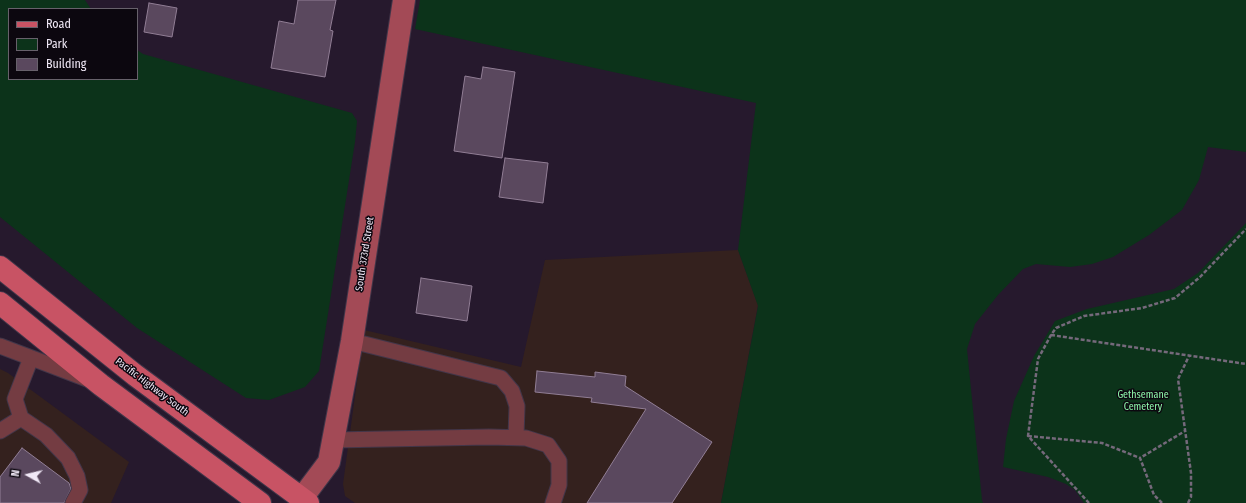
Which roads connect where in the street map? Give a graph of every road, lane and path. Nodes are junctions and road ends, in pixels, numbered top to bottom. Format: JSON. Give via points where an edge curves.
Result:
{"nodes":[{"id":1,"x":404,"y":0,"type":"edge"},
{"id":2,"x":1246,"y":229,"type":"edge"},
{"id":3,"x":0,"y":267,"type":"edge"},
{"id":4,"x":0,"y":303,"type":"edge"},
{"id":5,"x":1052,"y":335,"type":"junction"},
{"id":6,"x":352,"y":341,"type":"junction"},
{"id":7,"x":0,"y":346,"type":"edge"},
{"id":8,"x":1190,"y":356,"type":"junction"},
{"id":9,"x":31,"y":358,"type":"junction"},
{"id":10,"x":1246,"y":364,"type":"edge"},
{"id":11,"x":101,"y":385,"type":"junction"},
{"id":12,"x":21,"y":418,"type":"junction"},
{"id":13,"x":1185,"y":430,"type":"junction"},
{"id":14,"x":0,"y":431,"type":"edge"},
{"id":15,"x":1028,"y":436,"type":"junction"},
{"id":16,"x":516,"y":437,"type":"junction"},
{"id":17,"x":333,"y":440,"type":"junction"},
{"id":18,"x":1140,"y":458,"type":"junction"},
{"id":19,"x":305,"y":501,"type":"edge"},
{"id":20,"x":74,"y":503,"type":"edge"},
{"id":21,"x":260,"y":503,"type":"edge"},
{"id":22,"x":553,"y":503,"type":"edge"},
{"id":23,"x":1089,"y":503,"type":"edge"},
{"id":24,"x":1162,"y":503,"type":"edge"},
{"id":25,"x":1188,"y":503,"type":"edge"}],
"edges":[{"from":1,"to":6,"type":"street","name":"South 373rd Street"},
{"from":2,"to":5,"type":"path","via":[[1200,277],[1175,298],[1142,308],[1084,316],[1056,328]]},
{"from":3,"to":19,"type":"main road","name":"Pacific Highway South","via":[[135,375]]},
{"from":4,"to":11,"type":"main road"},
{"from":5,"to":8,"type":"path"},
{"from":5,"to":15,"type":"path","via":[[1038,360]]},
{"from":6,"to":16,"type":"lane","via":[[502,378],[512,391],[516,406]]},
{"from":6,"to":17,"type":"street","name":"South 373rd Street"},
{"from":7,"to":9,"type":"lane"},
{"from":8,"to":10,"type":"path"},
{"from":8,"to":13,"type":"path","via":[[1178,379]]},
{"from":9,"to":11,"type":"lane"},
{"from":9,"to":12,"type":"lane","via":[[15,399]]},
{"from":11,"to":21,"type":"main road"},
{"from":12,"to":14,"type":"lane"},
{"from":12,"to":20,"type":"lane","via":[[46,435],[68,458],[77,476],[80,490]]},
{"from":13,"to":18,"type":"path"},
{"from":13,"to":25,"type":"path","via":[[1192,474],[1191,497]]},
{"from":15,"to":18,"type":"path","via":[[1102,444]]},
{"from":15,"to":23,"type":"path"},
{"from":16,"to":17,"type":"lane"},
{"from":16,"to":22,"type":"lane","via":[[548,445],[559,461],[559,485]]},
{"from":17,"to":19,"type":"street","name":"South 373rd Street","via":[[329,462]]},
{"from":18,"to":24,"type":"path","via":[[1154,495]]}]}
